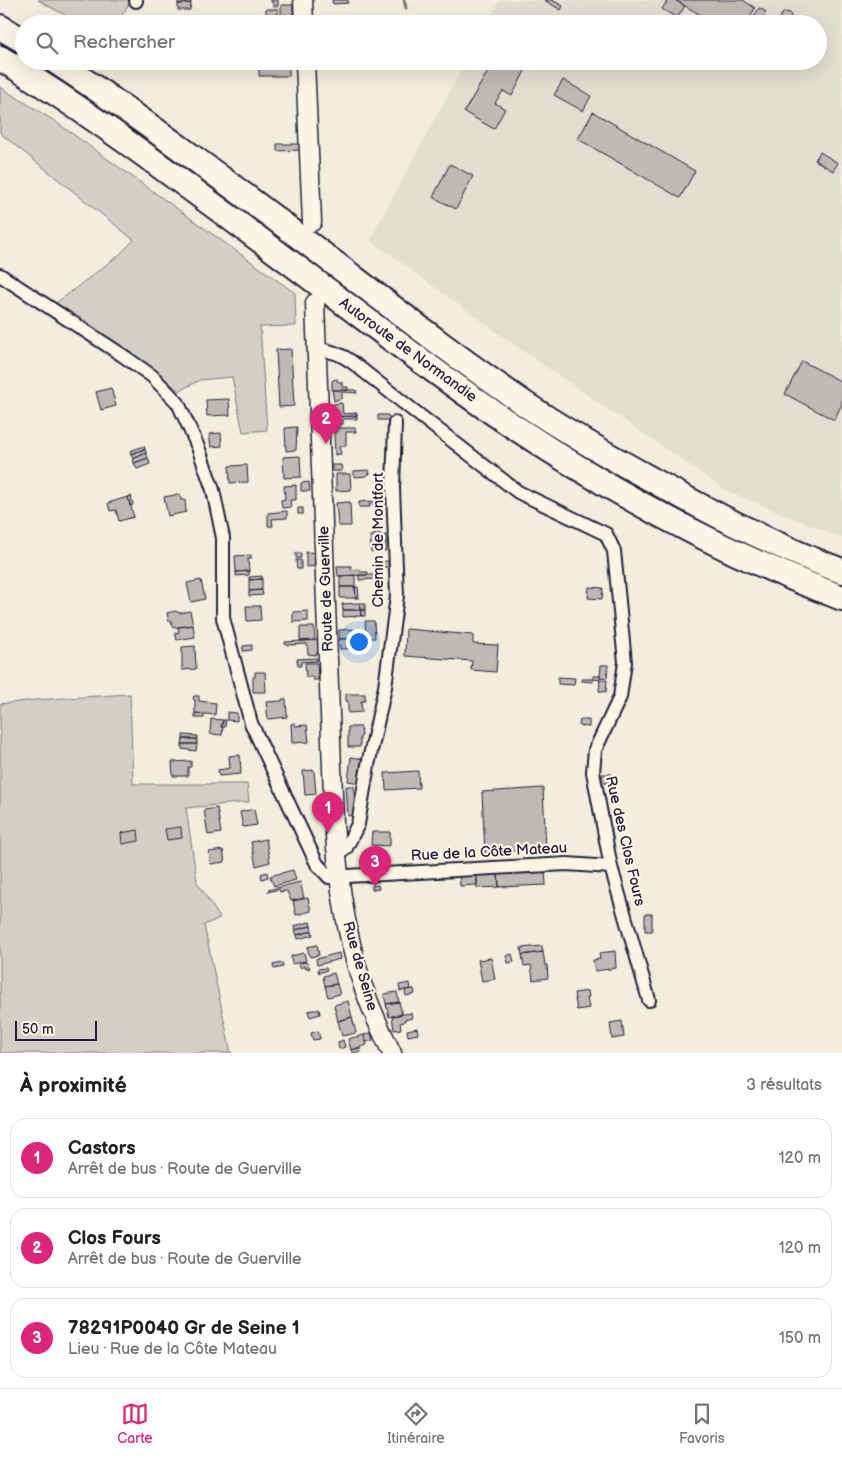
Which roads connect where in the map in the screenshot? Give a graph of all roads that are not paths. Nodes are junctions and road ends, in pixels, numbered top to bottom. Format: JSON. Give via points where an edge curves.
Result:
{"nodes":[{"id":1,"x":303,"y":0,"type":"edge"},
{"id":2,"x":304,"y":15,"type":"edge"},
{"id":3,"x":0,"y":27,"type":"edge"},
{"id":4,"x":15,"y":36,"type":"edge"},
{"id":5,"x":0,"y":58,"type":"edge"},
{"id":6,"x":15,"y":67,"type":"edge"},
{"id":7,"x":21,"y":70,"type":"edge"},
{"id":8,"x":69,"y":70,"type":"edge"},
{"id":9,"x":305,"y":70,"type":"edge"},
{"id":10,"x":312,"y":222,"type":"dead end"},
{"id":11,"x":0,"y":276,"type":"edge"},
{"id":12,"x":315,"y":302,"type":"dead end"},
{"id":13,"x":317,"y":349,"type":"junction"},
{"id":14,"x":395,"y":423,"type":"dead end"},
{"id":15,"x":842,"y":572,"type":"edge"},
{"id":16,"x":842,"y":598,"type":"edge"},
{"id":17,"x":336,"y":856,"type":"junction"},
{"id":18,"x":611,"y":867,"type":"junction"},
{"id":19,"x":338,"y":876,"type":"junction"},
{"id":20,"x":649,"y":1000,"type":"dead end"},
{"id":21,"x":392,"y":1053,"type":"edge"}],
"edges":[{"from":1,"to":2,"type":"street"},
{"from":3,"to":4,"type":"highway"},
{"from":5,"to":6,"type":"highway","name":"Autoroute de Normandie"},
{"from":7,"to":16,"type":"highway","name":"Autoroute de Normandie","via":[[100,122],[515,428],[672,521],[766,567]]},
{"from":8,"to":15,"type":"highway","name":"Autoroute de Normandie","via":[[115,100],[526,404],[598,450],[691,502]]},
{"from":9,"to":10,"type":"street"},
{"from":11,"to":19,"type":"street","via":[[152,376],[178,403],[213,490],[223,538],[223,618],[251,723],[318,864],[329,877]]},
{"from":12,"to":13,"type":"street","name":"Route de Guerville"},
{"from":13,"to":17,"type":"street","name":"Route de Guerville"},
{"from":13,"to":18,"type":"street","name":"Rue des Clos Fours","via":[[344,356],[518,492],[606,534],[614,552],[625,662],[620,697],[595,750],[592,772]]},
{"from":14,"to":17,"type":"street","name":"Chemin de Montfort","via":[[393,488],[397,596],[388,669],[358,824],[346,848]]},
{"from":17,"to":19,"type":"street","name":"Route de Guerville"},
{"from":18,"to":19,"type":"street","name":"Rue de la Côte Mateau","via":[[567,864]]},
{"from":18,"to":20,"type":"street","name":"Rue des Clos Fours"},
{"from":19,"to":21,"type":"street","name":"Rue de Seine","via":[[363,986]]}]}
